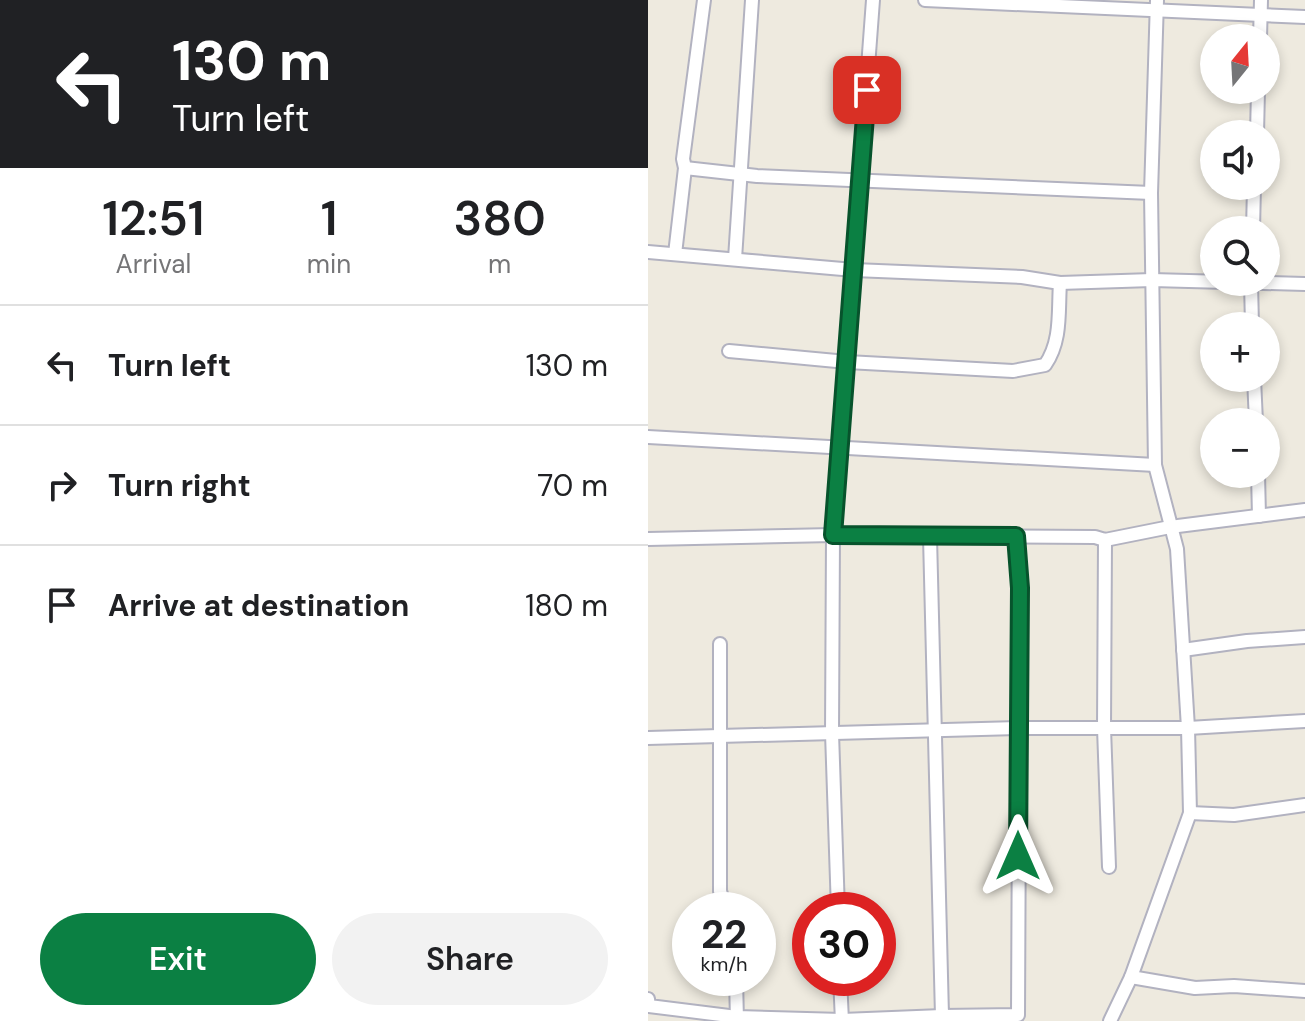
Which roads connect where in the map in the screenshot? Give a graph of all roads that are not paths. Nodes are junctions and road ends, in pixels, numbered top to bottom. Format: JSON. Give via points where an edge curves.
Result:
{"nodes":[{"id":1,"x":704,"y":0,"type":"edge"},
{"id":2,"x":752,"y":0,"type":"edge"},
{"id":3,"x":873,"y":0,"type":"edge"},
{"id":4,"x":925,"y":0,"type":"edge"},
{"id":5,"x":1261,"y":0,"type":"edge"},
{"id":6,"x":979,"y":1,"type":"edge"},
{"id":7,"x":1104,"y":4,"type":"edge"},
{"id":8,"x":1156,"y":6,"type":"edge"},
{"id":9,"x":1261,"y":15,"type":"junction"},
{"id":10,"x":1305,"y":17,"type":"edge"},
{"id":11,"x":1261,"y":24,"type":"edge"},
{"id":12,"x":685,"y":168,"type":"junction"},
{"id":13,"x":742,"y":172,"type":"junction"},
{"id":14,"x":861,"y":180,"type":"junction"},
{"id":15,"x":1151,"y":193,"type":"junction"},
{"id":16,"x":648,"y":252,"type":"edge"},
{"id":17,"x":675,"y":254,"type":"junction"},
{"id":18,"x":735,"y":259,"type":"junction"},
{"id":19,"x":854,"y":270,"type":"junction"},
{"id":20,"x":1152,"y":280,"type":"junction"},
{"id":21,"x":1200,"y":281,"type":"edge"},
{"id":22,"x":1060,"y":283,"type":"junction"},
{"id":23,"x":1280,"y":283,"type":"edge"},
{"id":24,"x":1305,"y":284,"type":"edge"},
{"id":25,"x":729,"y":351,"type":"dead end"},
{"id":26,"x":847,"y":362,"type":"junction"},
{"id":27,"x":648,"y":437,"type":"edge"},
{"id":28,"x":839,"y":449,"type":"junction"},
{"id":29,"x":1155,"y":465,"type":"junction"},
{"id":30,"x":1258,"y":488,"type":"edge"},
{"id":31,"x":1305,"y":510,"type":"edge"},
{"id":32,"x":1259,"y":516,"type":"junction"},
{"id":33,"x":1170,"y":527,"type":"junction"},
{"id":34,"x":833,"y":535,"type":"junction"},
{"id":35,"x":1016,"y":536,"type":"junction"},
{"id":36,"x":930,"y":537,"type":"junction"},
{"id":37,"x":648,"y":539,"type":"edge"},
{"id":38,"x":1105,"y":540,"type":"junction"},
{"id":39,"x":1305,"y":637,"type":"edge"},
{"id":40,"x":720,"y":644,"type":"dead end"},
{"id":41,"x":1183,"y":650,"type":"junction"},
{"id":42,"x":1305,"y":721,"type":"edge"},
{"id":43,"x":1018,"y":728,"type":"junction"},
{"id":44,"x":1104,"y":728,"type":"junction"},
{"id":45,"x":1188,"y":728,"type":"junction"},
{"id":46,"x":933,"y":731,"type":"junction"},
{"id":47,"x":832,"y":733,"type":"junction"},
{"id":48,"x":719,"y":737,"type":"junction"},
{"id":49,"x":648,"y":738,"type":"edge"},
{"id":50,"x":1305,"y":805,"type":"edge"},
{"id":51,"x":1190,"y":813,"type":"junction"},
{"id":52,"x":1109,"y":867,"type":"dead end"},
{"id":53,"x":720,"y":892,"type":"edge"},
{"id":54,"x":837,"y":892,"type":"edge"},
{"id":55,"x":1131,"y":977,"type":"junction"},
{"id":56,"x":1305,"y":991,"type":"edge"},
{"id":57,"x":736,"y":996,"type":"edge"},
{"id":58,"x":841,"y":996,"type":"edge"},
{"id":59,"x":648,"y":999,"type":"edge"},
{"id":60,"x":942,"y":1016,"type":"junction"},
{"id":61,"x":737,"y":1019,"type":"edge"},
{"id":62,"x":842,"y":1020,"type":"edge"},
{"id":63,"x":1110,"y":1021,"type":"edge"}],
"edges":[{"from":1,"to":12,"type":"street"},
{"from":2,"to":13,"type":"street"},
{"from":3,"to":14,"type":"street"},
{"from":4,"to":6,"type":"street"},
{"from":5,"to":9,"type":"street"},
{"from":6,"to":7,"type":"street"},
{"from":7,"to":8,"type":"street"},
{"from":8,"to":9,"type":"street"},
{"from":8,"to":15,"type":"street"},
{"from":9,"to":10,"type":"street"},
{"from":9,"to":11,"type":"street"},
{"from":12,"to":13,"type":"street"},
{"from":12,"to":17,"type":"street"},
{"from":13,"to":14,"type":"street"},
{"from":13,"to":18,"type":"street"},
{"from":14,"to":15,"type":"street"},
{"from":14,"to":19,"type":"street"},
{"from":15,"to":20,"type":"street"},
{"from":16,"to":17,"type":"street"},
{"from":17,"to":18,"type":"street"},
{"from":18,"to":19,"type":"street"},
{"from":19,"to":22,"type":"street"},
{"from":19,"to":26,"type":"street"},
{"from":20,"to":21,"type":"street"},
{"from":20,"to":22,"type":"street"},
{"from":20,"to":29,"type":"street"},
{"from":22,"to":26,"type":"street","via":[[1057,338],[1045,365],[1013,371]]},
{"from":23,"to":24,"type":"street"},
{"from":25,"to":26,"type":"street"},
{"from":26,"to":28,"type":"street"},
{"from":27,"to":28,"type":"street"},
{"from":28,"to":29,"type":"street"},
{"from":28,"to":34,"type":"street"},
{"from":29,"to":33,"type":"street"},
{"from":30,"to":32,"type":"street"},
{"from":31,"to":32,"type":"street"},
{"from":32,"to":33,"type":"street"},
{"from":33,"to":38,"type":"street"},
{"from":33,"to":41,"type":"street","via":[[1177,549]]},
{"from":34,"to":36,"type":"street"},
{"from":34,"to":37,"type":"street"},
{"from":34,"to":47,"type":"street"},
{"from":35,"to":36,"type":"street"},
{"from":35,"to":38,"type":"street"},
{"from":35,"to":43,"type":"street"},
{"from":36,"to":46,"type":"street"},
{"from":38,"to":44,"type":"street"},
{"from":39,"to":41,"type":"street"},
{"from":40,"to":48,"type":"street"},
{"from":41,"to":45,"type":"street"},
{"from":42,"to":45,"type":"street"},
{"from":43,"to":44,"type":"street"},
{"from":43,"to":46,"type":"street"},
{"from":43,"to":60,"type":"street","via":[[1018,1015]]},
{"from":44,"to":45,"type":"street"},
{"from":44,"to":52,"type":"street"},
{"from":45,"to":51,"type":"street"},
{"from":46,"to":47,"type":"street"},
{"from":46,"to":60,"type":"street"},
{"from":47,"to":48,"type":"street"},
{"from":47,"to":54,"type":"street"},
{"from":48,"to":49,"type":"street"},
{"from":48,"to":53,"type":"street"},
{"from":50,"to":51,"type":"street","via":[[1234,815]]},
{"from":51,"to":55,"type":"street"},
{"from":55,"to":56,"type":"street","via":[[1195,988]]},
{"from":55,"to":63,"type":"street"},
{"from":57,"to":61,"type":"street"},
{"from":58,"to":62,"type":"street"},
{"from":59,"to":61,"type":"street","via":[[649,1006]]},
{"from":60,"to":62,"type":"street"},
{"from":61,"to":62,"type":"street"}]}
